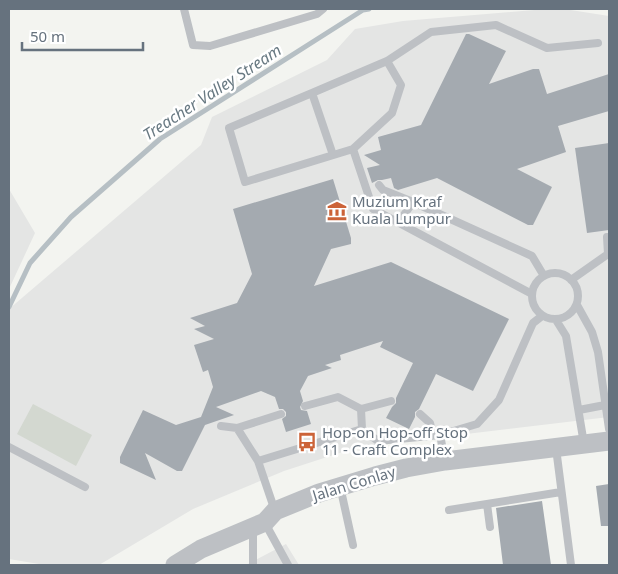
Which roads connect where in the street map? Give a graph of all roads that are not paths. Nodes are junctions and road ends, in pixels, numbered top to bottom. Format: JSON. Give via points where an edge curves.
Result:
{"nodes":[{"id":1,"x":184,"y":9,"type":"edge"},
{"id":2,"x":323,"y":9,"type":"edge"},
{"id":3,"x":598,"y":43,"type":"dead end"},
{"id":4,"x":387,"y":60,"type":"junction"},
{"id":5,"x":312,"y":93,"type":"junction"},
{"id":6,"x":353,"y":149,"type":"junction"},
{"id":7,"x":332,"y":155,"type":"junction"},
{"id":8,"x":379,"y":185,"type":"dead end"},
{"id":9,"x":414,"y":202,"type":"junction"},
{"id":10,"x":399,"y":222,"type":"junction"},
{"id":11,"x":606,"y":237,"type":"dead end"},
{"id":12,"x":544,"y":276,"type":"junction"},
{"id":13,"x":571,"y":280,"type":"junction"},
{"id":14,"x":532,"y":294,"type":"junction"},
{"id":15,"x":577,"y":305,"type":"junction"},
{"id":16,"x":542,"y":316,"type":"junction"},
{"id":17,"x":556,"y":320,"type":"junction"},
{"id":18,"x":391,"y":401,"type":"dead end"},
{"id":19,"x":605,"y":405,"type":"junction"},
{"id":20,"x":305,"y":406,"type":"dead end"},
{"id":21,"x":362,"y":410,"type":"junction"},
{"id":22,"x":579,"y":410,"type":"junction"},
{"id":23,"x":281,"y":414,"type":"dead end"},
{"id":24,"x":420,"y":414,"type":"dead end"},
{"id":25,"x":221,"y":426,"type":"dead end"},
{"id":26,"x":237,"y":428,"type":"junction"},
{"id":27,"x":362,"y":429,"type":"junction"},
{"id":28,"x":609,"y":429,"type":"edge"},
{"id":29,"x":436,"y":435,"type":"junction"},
{"id":30,"x":609,"y":441,"type":"edge"},
{"id":31,"x":584,"y":444,"type":"junction"},
{"id":32,"x":9,"y":447,"type":"edge"},
{"id":33,"x":556,"y":448,"type":"junction"},
{"id":34,"x":258,"y":461,"type":"junction"},
{"id":35,"x":445,"y":461,"type":"junction"},
{"id":36,"x":85,"y":486,"type":"dead end"},
{"id":37,"x":340,"y":486,"type":"junction"},
{"id":38,"x":561,"y":492,"type":"junction"},
{"id":39,"x":487,"y":504,"type":"junction"},
{"id":40,"x":449,"y":510,"type":"dead end"},
{"id":41,"x":264,"y":520,"type":"junction"},
{"id":42,"x":490,"y":527,"type":"dead end"},
{"id":43,"x":353,"y":545,"type":"dead end"},
{"id":44,"x":175,"y":565,"type":"edge"},
{"id":45,"x":253,"y":565,"type":"edge"},
{"id":46,"x":288,"y":565,"type":"edge"},
{"id":47,"x":571,"y":565,"type":"edge"}],
"edges":[{"from":1,"to":2,"type":"lane","via":[[193,45],[210,46],[317,14]]},
{"from":3,"to":4,"type":"lane","via":[[547,48],[496,26],[432,32]]},
{"from":4,"to":5,"type":"lane"},
{"from":4,"to":6,"type":"lane","via":[[400,85],[392,113]]},
{"from":5,"to":7,"type":"lane"},
{"from":5,"to":7,"type":"lane","via":[[229,128],[244,182]]},
{"from":6,"to":7,"type":"lane"},
{"from":6,"to":10,"type":"lane","via":[[373,208]]},
{"from":8,"to":9,"type":"lane","via":[[383,190]]},
{"from":9,"to":10,"type":"lane"},
{"from":9,"to":12,"type":"lane","via":[[532,256]]},
{"from":10,"to":14,"type":"lane"},
{"from":11,"to":13,"type":"lane","via":[[608,254]]},
{"from":12,"to":13,"type":"lane","via":[[563,274]]},
{"from":12,"to":14,"type":"lane"},
{"from":13,"to":15,"type":"lane","via":[[576,287]]},
{"from":14,"to":16,"type":"lane","via":[[532,302]]},
{"from":15,"to":17,"type":"lane","via":[[568,315]]},
{"from":15,"to":19,"type":"lane","via":[[592,332],[598,352]]},
{"from":16,"to":17,"type":"lane"},
{"from":16,"to":29,"type":"lane","via":[[533,323],[499,400],[477,424]]},
{"from":17,"to":22,"type":"lane","via":[[566,336]]},
{"from":18,"to":21,"type":"lane"},
{"from":19,"to":22,"type":"lane"},
{"from":19,"to":28,"type":"lane"},
{"from":20,"to":21,"type":"lane","via":[[338,397]]},
{"from":21,"to":27,"type":"lane"},
{"from":22,"to":31,"type":"lane"},
{"from":23,"to":26,"type":"lane"},
{"from":24,"to":29,"type":"lane"},
{"from":25,"to":26,"type":"lane"},
{"from":26,"to":34,"type":"lane"},
{"from":27,"to":29,"type":"lane","via":[[378,441]]},
{"from":27,"to":34,"type":"lane"},
{"from":29,"to":35,"type":"lane"},
{"from":30,"to":31,"type":"street","name":"Jalan Conlay"},
{"from":31,"to":33,"type":"street","name":"Jalan Conlay"},
{"from":32,"to":36,"type":"lane"},
{"from":33,"to":35,"type":"street","name":"Jalan Conlay"},
{"from":33,"to":38,"type":"lane"},
{"from":34,"to":41,"type":"lane"},
{"from":35,"to":37,"type":"street","name":"Jalan Conlay"},
{"from":37,"to":41,"type":"street","name":"Jalan Conlay"},
{"from":37,"to":43,"type":"lane"},
{"from":38,"to":39,"type":"lane"},
{"from":38,"to":47,"type":"lane"},
{"from":39,"to":40,"type":"lane"},
{"from":39,"to":42,"type":"lane"},
{"from":41,"to":44,"type":"street","name":"Jalan Conlay","via":[[201,549]]},
{"from":41,"to":45,"type":"lane"},
{"from":41,"to":46,"type":"lane"}]}
